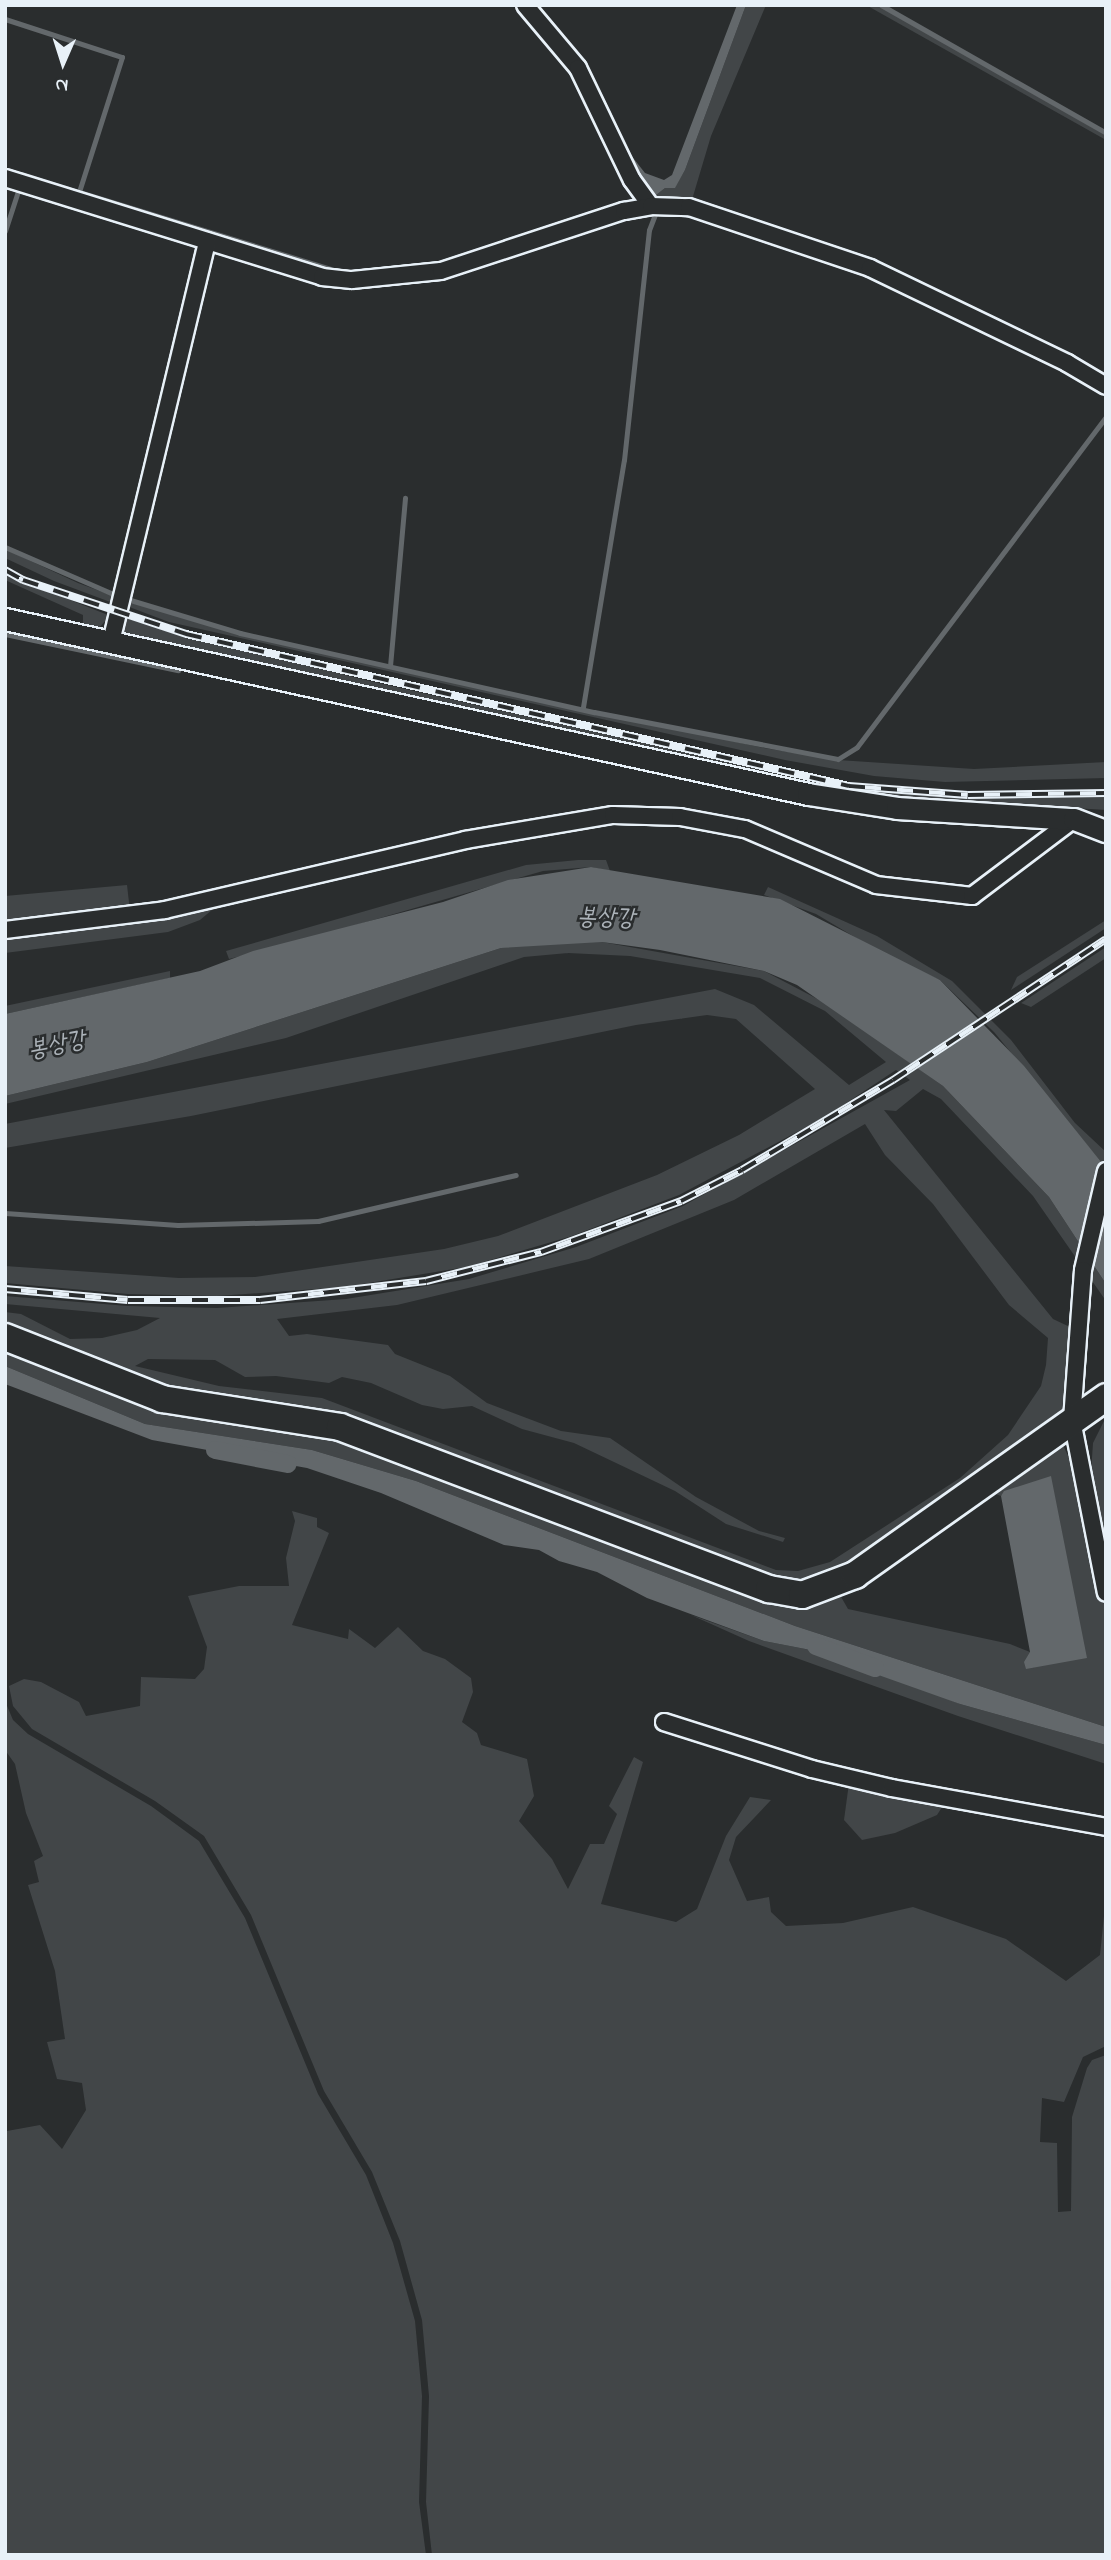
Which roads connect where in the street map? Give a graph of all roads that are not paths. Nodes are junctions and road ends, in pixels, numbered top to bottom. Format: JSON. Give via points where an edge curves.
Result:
{"nodes":[{"id":1,"x":525,"y":5,"type":"edge"},
{"id":2,"x":5,"y":178,"type":"edge"},
{"id":3,"x":651,"y":206,"type":"junction"},
{"id":4,"x":207,"y":241,"type":"junction"},
{"id":5,"x":1106,"y":386,"type":"edge"},
{"id":6,"x":5,"y":619,"type":"edge"},
{"id":7,"x":111,"y":642,"type":"junction"},
{"id":8,"x":1074,"y":819,"type":"junction"},
{"id":9,"x":1106,"y":831,"type":"edge"},
{"id":10,"x":5,"y":930,"type":"edge"},
{"id":11,"x":1106,"y":1171,"type":"edge"},
{"id":12,"x":5,"y":1337,"type":"edge"},
{"id":13,"x":1106,"y":1397,"type":"edge"},
{"id":14,"x":1072,"y":1420,"type":"junction"},
{"id":15,"x":1106,"y":1593,"type":"edge"},
{"id":16,"x":664,"y":1722,"type":"dead end"},
{"id":17,"x":1106,"y":1827,"type":"edge"}],
"edges":[{"from":1,"to":3,"type":"street","via":[[578,68],[632,180]]},
{"from":2,"to":4,"type":"street"},
{"from":3,"to":4,"type":"street","via":[[473,262],[382,280],[322,276]]},
{"from":3,"to":5,"type":"street","via":[[706,212],[870,268]]},
{"from":4,"to":7,"type":"street"},
{"from":6,"to":7,"type":"street"},
{"from":7,"to":8,"type":"street","via":[[820,796],[897,808]]},
{"from":8,"to":9,"type":"street"},
{"from":8,"to":10,"type":"street","via":[[972,896],[876,886],[745,829],[680,817],[613,815],[465,840],[379,864],[164,910]]},
{"from":11,"to":14,"type":"street","via":[[1083,1270]]},
{"from":12,"to":14,"type":"main road","via":[[162,1399],[340,1427],[769,1589],[802,1595],[855,1575]]},
{"from":13,"to":14,"type":"main road"},
{"from":14,"to":15,"type":"street"},
{"from":16,"to":17,"type":"street","via":[[813,1769],[892,1788]]}]}
